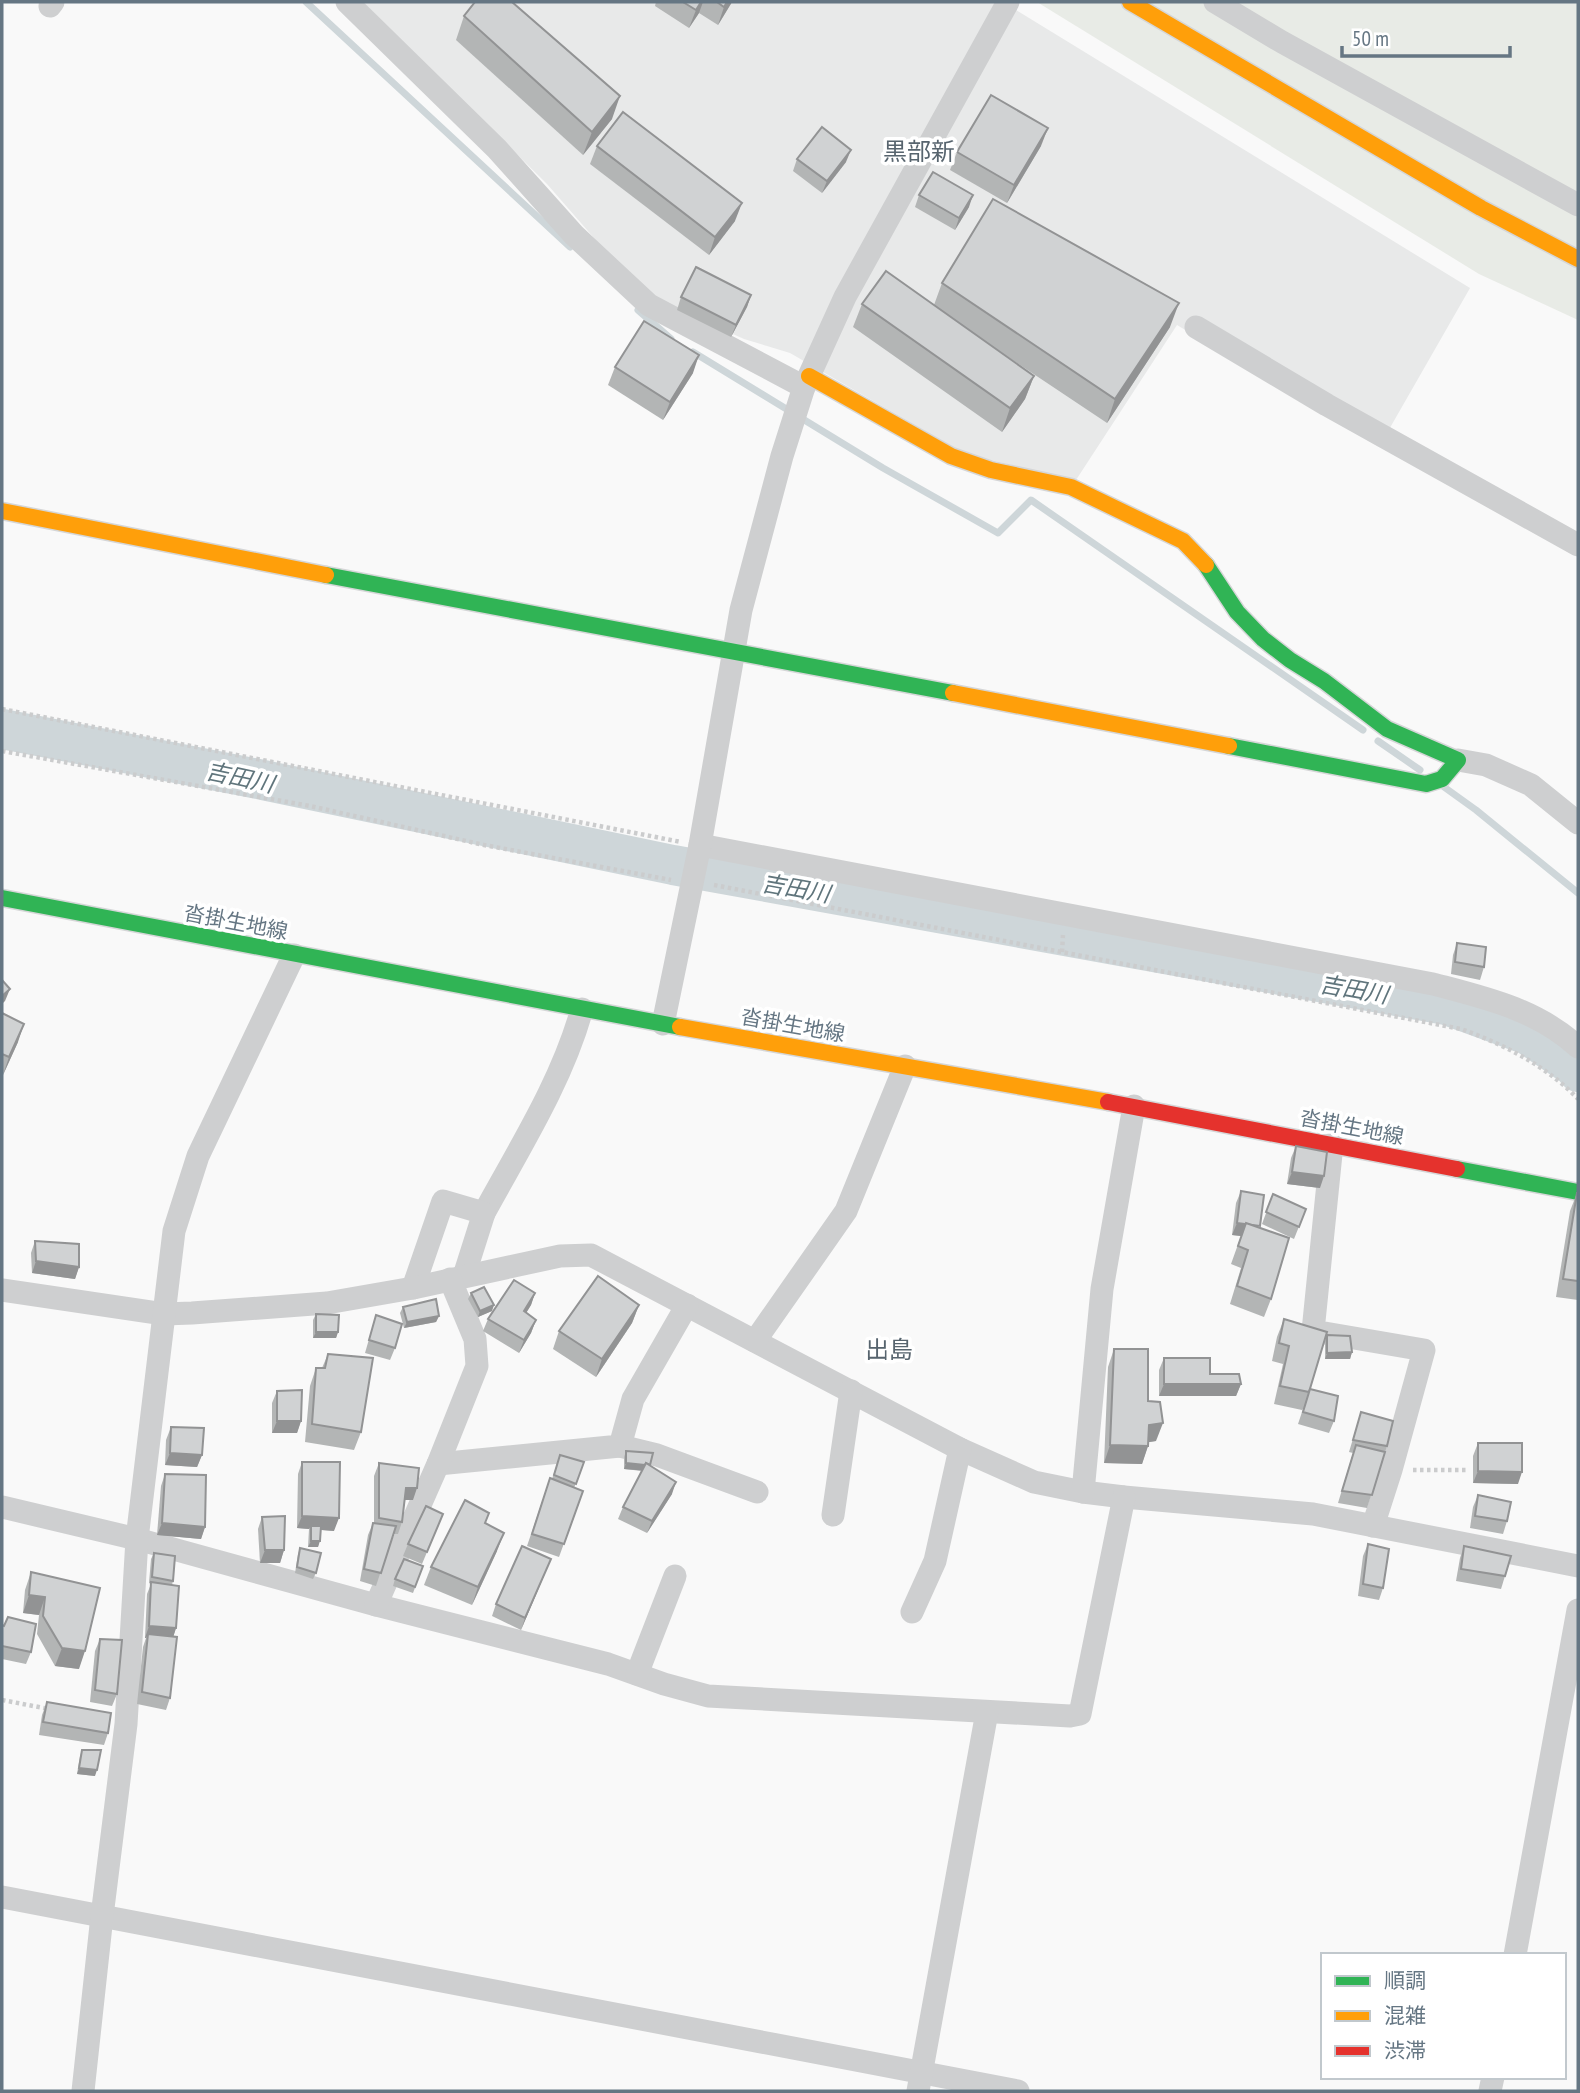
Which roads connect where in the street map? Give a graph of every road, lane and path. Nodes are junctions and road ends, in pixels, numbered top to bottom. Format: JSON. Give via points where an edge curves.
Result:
{"nodes":[{"id":1,"x":347,"y":2,"type":"edge"},
{"id":2,"x":1008,"y":2,"type":"edge"},
{"id":3,"x":1130,"y":2,"type":"edge"},
{"id":4,"x":1215,"y":2,"type":"edge"},
{"id":5,"x":1578,"y":205,"type":"edge"},
{"id":6,"x":1578,"y":259,"type":"edge"},
{"id":7,"x":1196,"y":327,"type":"dead end"},
{"id":8,"x":806,"y":382,"type":"junction"},
{"id":9,"x":2,"y":510,"type":"edge"},
{"id":10,"x":1578,"y":545,"type":"edge"},
{"id":11,"x":734,"y":651,"type":"junction"},
{"id":12,"x":2,"y":709,"type":"edge"},
{"id":13,"x":2,"y":751,"type":"edge"},
{"id":14,"x":1458,"y":760,"type":"junction"},
{"id":15,"x":1578,"y":823,"type":"edge"},
{"id":16,"x":700,"y":846,"type":"junction"},
{"id":17,"x":691,"y":885,"type":"junction"},
{"id":18,"x":2,"y":898,"type":"edge"},
{"id":19,"x":294,"y":955,"type":"junction"},
{"id":20,"x":582,"y":1009,"type":"junction"},
{"id":21,"x":663,"y":1024,"type":"junction"},
{"id":22,"x":1578,"y":1047,"type":"edge"},
{"id":23,"x":905,"y":1066,"type":"junction"},
{"id":24,"x":1578,"y":1099,"type":"edge"},
{"id":25,"x":1135,"y":1106,"type":"junction"},
{"id":26,"x":1332,"y":1144,"type":"junction"},
{"id":27,"x":1578,"y":1192,"type":"edge"},
{"id":28,"x":484,"y":1213,"type":"junction"},
{"id":29,"x":457,"y":1278,"type":"junction"},
{"id":30,"x":413,"y":1288,"type":"junction"},
{"id":31,"x":2,"y":1290,"type":"edge"},
{"id":32,"x":687,"y":1305,"type":"junction"},
{"id":33,"x":164,"y":1314,"type":"junction"},
{"id":34,"x":755,"y":1341,"type":"junction"},
{"id":35,"x":851,"y":1391,"type":"junction"},
{"id":36,"x":620,"y":1446,"type":"junction"},
{"id":37,"x":960,"y":1449,"type":"junction"},
{"id":38,"x":438,"y":1464,"type":"junction"},
{"id":39,"x":1391,"y":1470,"type":"junction"},
{"id":40,"x":1467,"y":1470,"type":"dead end"},
{"id":41,"x":757,"y":1492,"type":"dead end"},
{"id":42,"x":1083,"y":1492,"type":"junction"},
{"id":43,"x":1124,"y":1497,"type":"junction"},
{"id":44,"x":2,"y":1507,"type":"edge"},
{"id":45,"x":833,"y":1515,"type":"dead end"},
{"id":46,"x":1373,"y":1526,"type":"junction"},
{"id":47,"x":137,"y":1539,"type":"junction"},
{"id":48,"x":1578,"y":1566,"type":"edge"},
{"id":49,"x":675,"y":1576,"type":"dead end"},
{"id":50,"x":376,"y":1605,"type":"junction"},
{"id":51,"x":1578,"y":1610,"type":"edge"},
{"id":52,"x":912,"y":1612,"type":"dead end"},
{"id":53,"x":637,"y":1674,"type":"junction"},
{"id":54,"x":2,"y":1700,"type":"edge"},
{"id":55,"x":51,"y":1710,"type":"edge"},
{"id":56,"x":987,"y":1712,"type":"junction"},
{"id":57,"x":2,"y":1897,"type":"edge"},
{"id":58,"x":102,"y":1916,"type":"junction"},
{"id":59,"x":1515,"y":1953,"type":"edge"},
{"id":60,"x":920,"y":2082,"type":"edge"},
{"id":61,"x":83,"y":2091,"type":"edge"},
{"id":62,"x":1018,"y":2091,"type":"edge"}],
"edges":[{"from":1,"to":8,"type":"street","via":[[497,149],[574,235],[649,305]]},
{"from":2,"to":8,"type":"street","via":[[845,297]]},
{"from":3,"to":6,"type":"street","via":[[1481,208]]},
{"from":4,"to":5,"type":"street"},
{"from":7,"to":10,"type":"street"},
{"from":8,"to":11,"type":"street","via":[[782,456]]},
{"from":8,"to":14,"type":"street","via":[[951,456],[991,470],[1071,487],[1183,541],[1262,639],[1387,729]]},
{"from":9,"to":11,"type":"street"},
{"from":11,"to":14,"type":"street","via":[[1426,784],[1441,779]]},
{"from":11,"to":16,"type":"street"},
{"from":12,"to":16,"type":"path"},
{"from":13,"to":17,"type":"path","via":[[310,806]]},
{"from":14,"to":15,"type":"street","via":[[1486,765],[1531,785]]},
{"from":16,"to":17,"type":"street"},
{"from":16,"to":22,"type":"street","via":[[1433,984],[1530,1013]]},
{"from":17,"to":21,"type":"street"},
{"from":17,"to":24,"type":"path","via":[[706,883],[1461,1029],[1529,1060]]},
{"from":18,"to":19,"type":"street","name":"沓掛生地線"},
{"from":19,"to":20,"type":"street","name":"沓掛生地線"},
{"from":19,"to":33,"type":"street","via":[[198,1156],[174,1231]]},
{"from":20,"to":21,"type":"street","name":"沓掛生地線"},
{"from":20,"to":28,"type":"street","via":[[546,1099]]},
{"from":21,"to":23,"type":"street","name":"沓掛生地線"},
{"from":23,"to":25,"type":"street","name":"沓掛生地線"},
{"from":23,"to":34,"type":"street","via":[[846,1211]]},
{"from":25,"to":26,"type":"street","name":"沓掛生地線"},
{"from":25,"to":42,"type":"street","via":[[1102,1289]]},
{"from":26,"to":27,"type":"street","name":"沓掛生地線"},
{"from":26,"to":39,"type":"street","via":[[1313,1331],[1424,1350]]},
{"from":28,"to":29,"type":"street"},
{"from":28,"to":30,"type":"street","via":[[443,1201]]},
{"from":29,"to":30,"type":"street"},
{"from":29,"to":32,"type":"street","via":[[560,1256],[591,1255]]},
{"from":29,"to":38,"type":"street","via":[[475,1339],[477,1366]]},
{"from":30,"to":33,"type":"street","via":[[327,1303]]},
{"from":31,"to":33,"type":"street"},
{"from":32,"to":34,"type":"street"},
{"from":32,"to":36,"type":"street","via":[[633,1399]]},
{"from":33,"to":47,"type":"street"},
{"from":34,"to":35,"type":"street"},
{"from":35,"to":37,"type":"street"},
{"from":35,"to":45,"type":"street"},
{"from":36,"to":38,"type":"street"},
{"from":36,"to":41,"type":"street"},
{"from":37,"to":42,"type":"street","via":[[1034,1482]]},
{"from":37,"to":52,"type":"street","via":[[934,1561]]},
{"from":38,"to":50,"type":"street"},
{"from":39,"to":40,"type":"path"},
{"from":39,"to":46,"type":"street"},
{"from":42,"to":43,"type":"street"},
{"from":43,"to":46,"type":"street","via":[[1313,1514]]},
{"from":43,"to":56,"type":"street","via":[[1080,1714]]},
{"from":44,"to":47,"type":"street"},
{"from":46,"to":48,"type":"street"},
{"from":47,"to":50,"type":"street"},
{"from":47,"to":58,"type":"street","via":[[126,1724]]},
{"from":49,"to":53,"type":"street"},
{"from":50,"to":53,"type":"street"},
{"from":51,"to":59,"type":"street"},
{"from":53,"to":56,"type":"street","via":[[708,1696]]},
{"from":54,"to":55,"type":"path"},
{"from":56,"to":60,"type":"street"},
{"from":57,"to":58,"type":"street"},
{"from":58,"to":60,"type":"street"},
{"from":58,"to":61,"type":"street"},
{"from":60,"to":62,"type":"street"}]}
